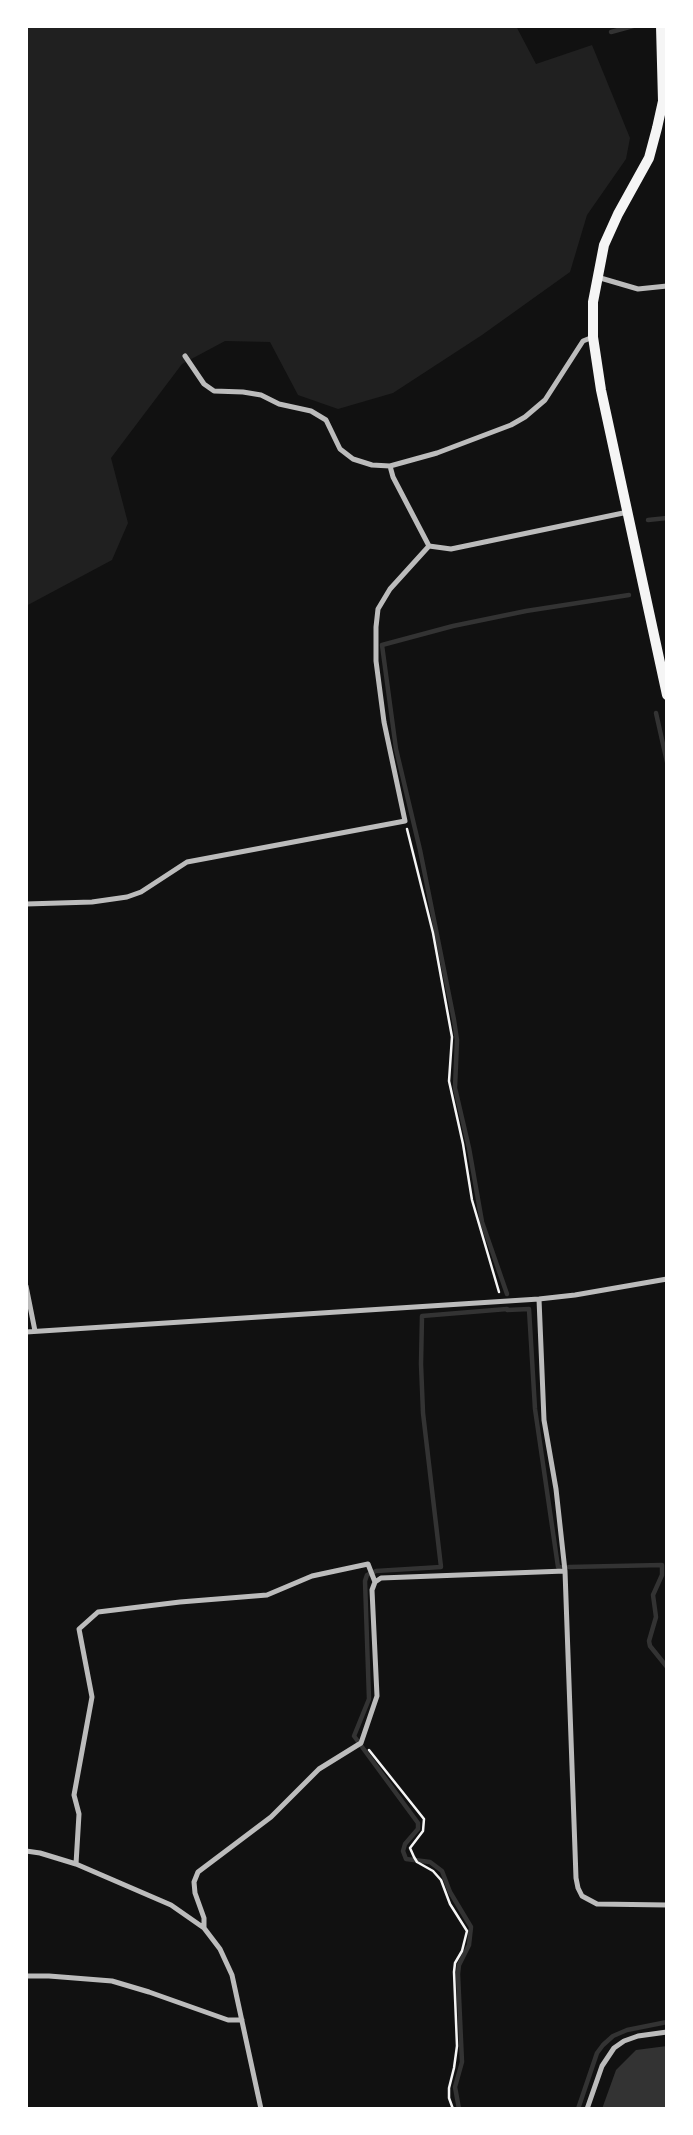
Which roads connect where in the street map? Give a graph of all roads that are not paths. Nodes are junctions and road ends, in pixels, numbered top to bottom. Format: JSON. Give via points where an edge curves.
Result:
{"nodes":[{"id":1,"x":661,"y":26,"type":"edge"},
{"id":2,"x":596,"y":276,"type":"junction"},
{"id":3,"x":667,"y":286,"type":"edge"},
{"id":4,"x":593,"y":337,"type":"junction"},
{"id":5,"x":185,"y":356,"type":"dead end"},
{"id":6,"x":390,"y":466,"type":"junction"},
{"id":7,"x":628,"y":512,"type":"junction"},
{"id":8,"x":429,"y":546,"type":"junction"},
{"id":9,"x":667,"y":695,"type":"edge"},
{"id":10,"x":26,"y":904,"type":"edge"},
{"id":11,"x":667,"y":1279,"type":"edge"},
{"id":12,"x":26,"y":1286,"type":"edge"},
{"id":13,"x":539,"y":1299,"type":"junction"},
{"id":14,"x":35,"y":1331,"type":"junction"},
{"id":15,"x":26,"y":1332,"type":"edge"},
{"id":16,"x":566,"y":1571,"type":"junction"},
{"id":17,"x":375,"y":1582,"type":"junction"},
{"id":18,"x":26,"y":1851,"type":"edge"},
{"id":19,"x":76,"y":1864,"type":"junction"},
{"id":20,"x":667,"y":1906,"type":"edge"},
{"id":21,"x":204,"y":1928,"type":"junction"},
{"id":22,"x":26,"y":1976,"type":"edge"},
{"id":23,"x":242,"y":2020,"type":"junction"},
{"id":24,"x":667,"y":2032,"type":"edge"},
{"id":25,"x":261,"y":2109,"type":"edge"},
{"id":26,"x":587,"y":2109,"type":"edge"}],
"edges":[{"from":1,"to":2,"type":"main road","via":[[663,101],[658,128],[648,158],[604,245]]},
{"from":2,"to":3,"type":"street","via":[[638,289]]},
{"from":2,"to":4,"type":"main road"},
{"from":4,"to":6,"type":"street","via":[[583,341],[545,400],[525,417],[437,453]]},
{"from":4,"to":7,"type":"main road","via":[[601,390]]},
{"from":5,"to":6,"type":"street","via":[[204,384],[214,391],[261,395],[279,404],[311,412],[326,420],[340,448],[353,459]]},
{"from":6,"to":8,"type":"street"},
{"from":7,"to":8,"type":"street","via":[[451,549]]},
{"from":7,"to":9,"type":"main road"},
{"from":8,"to":10,"type":"street","via":[[390,589],[378,609],[376,627],[376,661],[384,722],[405,821],[187,862],[141,892],[127,897],[92,902]]},
{"from":11,"to":13,"type":"street"},
{"from":12,"to":14,"type":"street"},
{"from":13,"to":14,"type":"street"},
{"from":13,"to":16,"type":"street","via":[[544,1420]]},
{"from":14,"to":15,"type":"street"},
{"from":16,"to":17,"type":"street","via":[[381,1578]]},
{"from":16,"to":20,"type":"street","via":[[578,1888],[582,1896],[597,1904]]},
{"from":17,"to":19,"type":"street","via":[[368,1564],[312,1576],[267,1595],[98,1612],[79,1629],[92,1697],[74,1795],[79,1814]]},
{"from":17,"to":21,"type":"street","via":[[372,1590],[377,1696],[360,1743],[318,1769],[271,1817],[198,1872],[194,1882],[195,1893]]},
{"from":18,"to":19,"type":"street"},
{"from":19,"to":21,"type":"street","via":[[172,1905]]},
{"from":21,"to":23,"type":"street","via":[[232,1975]]},
{"from":22,"to":23,"type":"street","via":[[112,1981],[228,2020]]},
{"from":23,"to":25,"type":"street"},
{"from":24,"to":26,"type":"street","via":[[638,2036],[614,2048],[602,2066]]}]}
